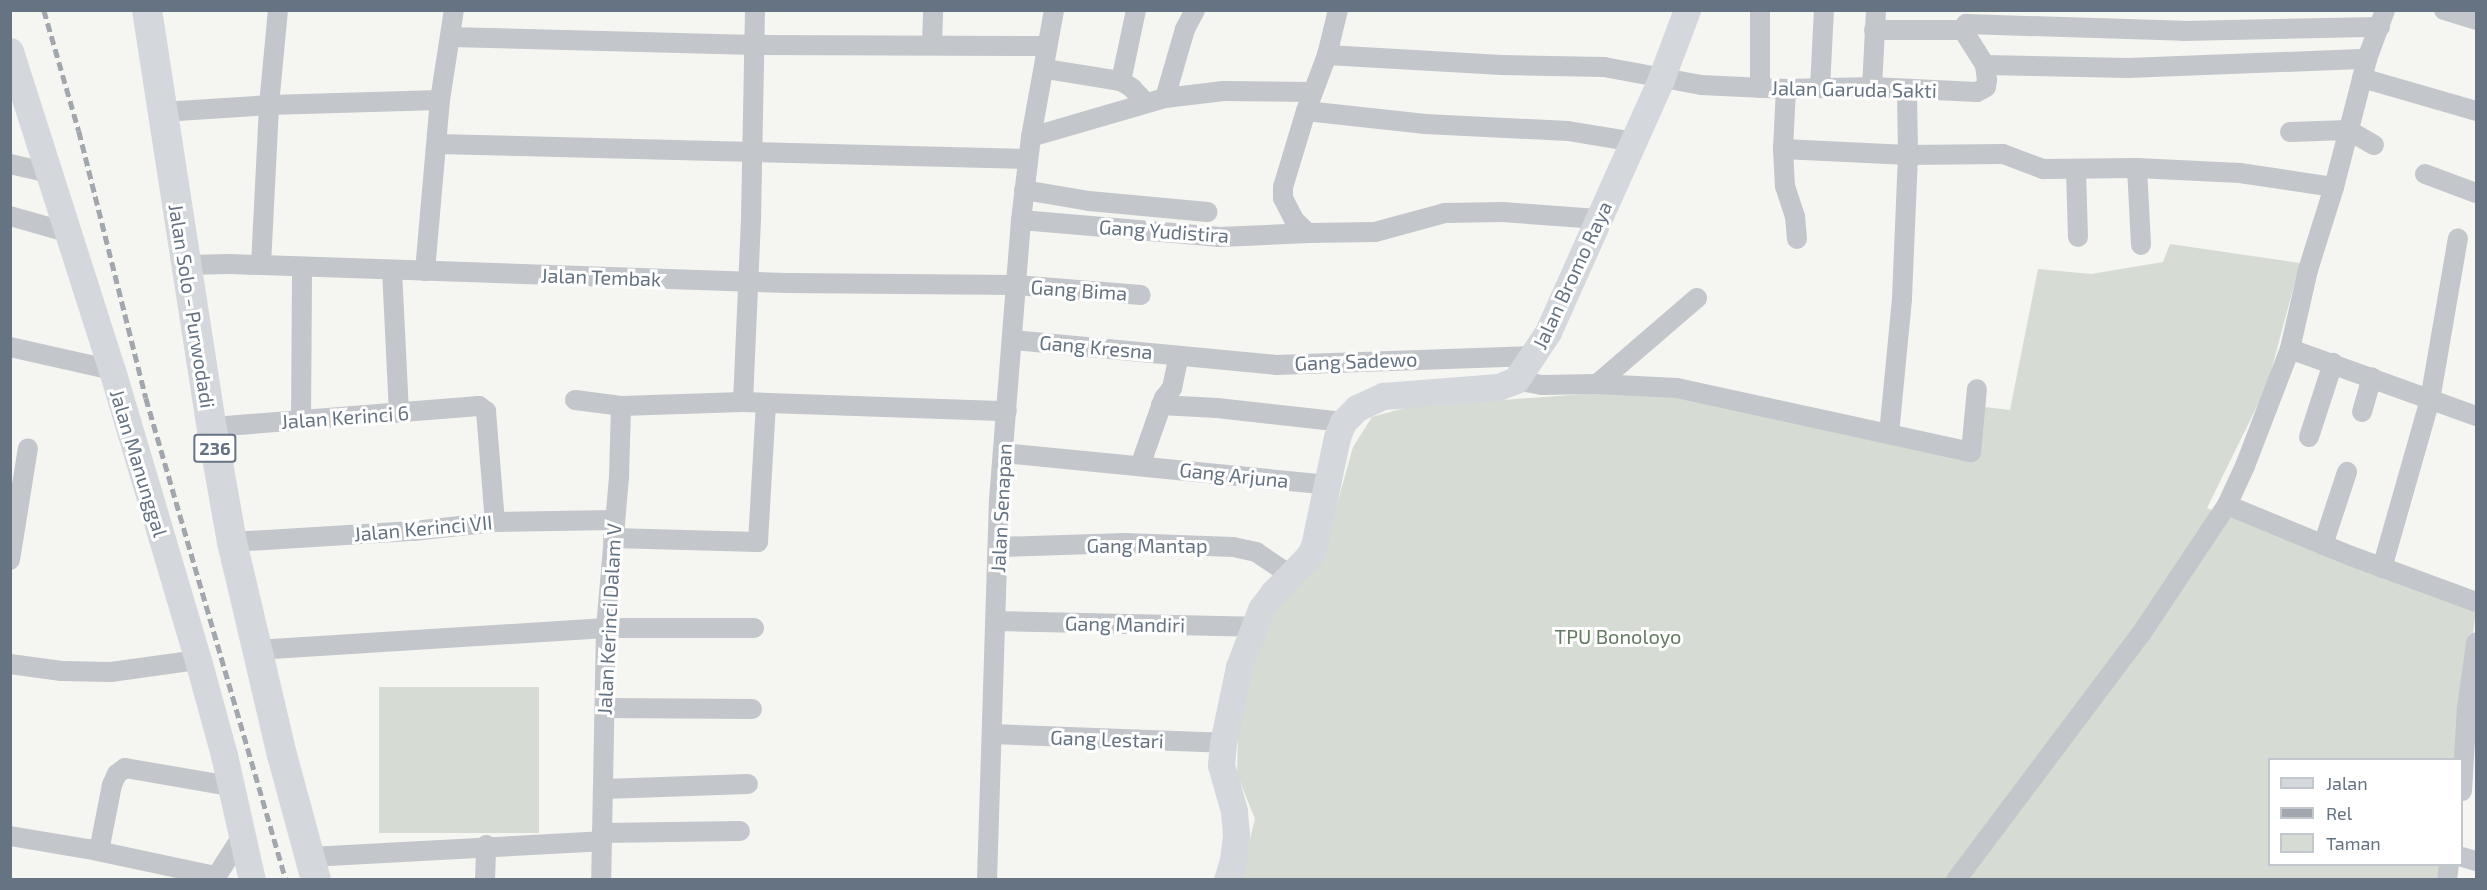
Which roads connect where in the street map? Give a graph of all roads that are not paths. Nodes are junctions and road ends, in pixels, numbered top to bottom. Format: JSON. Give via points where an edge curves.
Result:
{"nodes":[{"id":1,"x":147,"y":10,"type":"edge"},
{"id":2,"x":278,"y":10,"type":"edge"},
{"id":3,"x":454,"y":10,"type":"edge"},
{"id":4,"x":756,"y":10,"type":"edge"},
{"id":5,"x":933,"y":10,"type":"edge"},
{"id":6,"x":1054,"y":10,"type":"edge"},
{"id":7,"x":1136,"y":10,"type":"edge"},
{"id":8,"x":1195,"y":10,"type":"edge"},
{"id":9,"x":1338,"y":10,"type":"edge"},
{"id":10,"x":1687,"y":10,"type":"edge"},
{"id":11,"x":1760,"y":10,"type":"edge"},
{"id":12,"x":1824,"y":10,"type":"edge"},
{"id":13,"x":2444,"y":10,"type":"edge"},
{"id":14,"x":2382,"y":19,"type":"edge"},
{"id":15,"x":1875,"y":20,"type":"edge"},
{"id":16,"x":2476,"y":20,"type":"edge"},
{"id":17,"x":1965,"y":32,"type":"junction"},
{"id":18,"x":450,"y":37,"type":"junction"},
{"id":19,"x":932,"y":44,"type":"junction"},
{"id":20,"x":754,"y":45,"type":"junction"},
{"id":21,"x":1047,"y":46,"type":"junction"},
{"id":22,"x":10,"y":51,"type":"edge"},
{"id":23,"x":1327,"y":56,"type":"junction"},
{"id":24,"x":1985,"y":65,"type":"junction"},
{"id":25,"x":1046,"y":69,"type":"junction"},
{"id":26,"x":2364,"y":69,"type":"junction"},
{"id":27,"x":1661,"y":79,"type":"junction"},
{"id":28,"x":1121,"y":81,"type":"junction"},
{"id":29,"x":15,"y":83,"type":"edge"},
{"id":30,"x":1760,"y":87,"type":"junction"},
{"id":31,"x":1872,"y":87,"type":"junction"},
{"id":32,"x":1820,"y":88,"type":"junction"},
{"id":33,"x":1786,"y":89,"type":"junction"},
{"id":34,"x":1907,"y":89,"type":"junction"},
{"id":35,"x":1312,"y":92,"type":"junction"},
{"id":36,"x":1166,"y":98,"type":"junction"},
{"id":37,"x":440,"y":100,"type":"junction"},
{"id":38,"x":1145,"y":102,"type":"junction"},
{"id":39,"x":269,"y":105,"type":"junction"},
{"id":40,"x":1306,"y":111,"type":"junction"},
{"id":41,"x":2476,"y":111,"type":"edge"},
{"id":42,"x":162,"y":112,"type":"junction"},
{"id":43,"x":2348,"y":130,"type":"junction"},
{"id":44,"x":2290,"y":132,"type":"dead end"},
{"id":45,"x":1031,"y":137,"type":"junction"},
{"id":46,"x":437,"y":144,"type":"junction"},
{"id":47,"x":1632,"y":145,"type":"junction"},
{"id":48,"x":2374,"y":145,"type":"dead end"},
{"id":49,"x":1783,"y":149,"type":"junction"},
{"id":50,"x":751,"y":153,"type":"junction"},
{"id":51,"x":1908,"y":155,"type":"junction"},
{"id":52,"x":1028,"y":159,"type":"junction"},
{"id":53,"x":10,"y":164,"type":"edge"},
{"id":54,"x":2137,"y":168,"type":"junction"},
{"id":55,"x":2076,"y":170,"type":"junction"},
{"id":56,"x":48,"y":172,"type":"junction"},
{"id":57,"x":2425,"y":174,"type":"dead end"},
{"id":58,"x":2334,"y":187,"type":"junction"},
{"id":59,"x":1024,"y":190,"type":"junction"},
{"id":60,"x":2476,"y":193,"type":"edge"},
{"id":61,"x":1207,"y":212,"type":"dead end"},
{"id":62,"x":10,"y":216,"type":"edge"},
{"id":63,"x":1598,"y":219,"type":"junction"},
{"id":64,"x":1021,"y":220,"type":"junction"},
{"id":65,"x":66,"y":232,"type":"junction"},
{"id":66,"x":1308,"y":233,"type":"junction"},
{"id":67,"x":2078,"y":237,"type":"dead end"},
{"id":68,"x":2458,"y":238,"type":"dead end"},
{"id":69,"x":1797,"y":239,"type":"dead end"},
{"id":70,"x":2141,"y":245,"type":"dead end"},
{"id":71,"x":187,"y":265,"type":"junction"},
{"id":72,"x":261,"y":266,"type":"junction"},
{"id":73,"x":302,"y":267,"type":"junction"},
{"id":74,"x":392,"y":270,"type":"junction"},
{"id":75,"x":425,"y":271,"type":"junction"},
{"id":76,"x":749,"y":281,"type":"junction"},
{"id":77,"x":1016,"y":285,"type":"junction"},
{"id":78,"x":1142,"y":295,"type":"dead end"},
{"id":79,"x":1697,"y":297,"type":"dead end"},
{"id":80,"x":1013,"y":340,"type":"junction"},
{"id":81,"x":10,"y":347,"type":"edge"},
{"id":82,"x":2290,"y":349,"type":"junction"},
{"id":83,"x":1179,"y":356,"type":"junction"},
{"id":84,"x":1534,"y":356,"type":"junction"},
{"id":85,"x":2333,"y":363,"type":"junction"},
{"id":86,"x":112,"y":370,"type":"junction"},
{"id":87,"x":2372,"y":378,"type":"junction"},
{"id":88,"x":1516,"y":380,"type":"junction"},
{"id":89,"x":1597,"y":384,"type":"junction"},
{"id":90,"x":1977,"y":389,"type":"dead end"},
{"id":91,"x":575,"y":400,"type":"dead end"},
{"id":92,"x":2430,"y":400,"type":"junction"},
{"id":93,"x":743,"y":402,"type":"junction"},
{"id":94,"x":766,"y":405,"type":"junction"},
{"id":95,"x":1161,"y":405,"type":"junction"},
{"id":96,"x":621,"y":406,"type":"junction"},
{"id":97,"x":1007,"y":411,"type":"junction"},
{"id":98,"x":2362,"y":412,"type":"dead end"},
{"id":99,"x":399,"y":414,"type":"junction"},
{"id":100,"x":2476,"y":416,"type":"edge"},
{"id":101,"x":301,"y":420,"type":"junction"},
{"id":102,"x":1342,"y":422,"type":"junction"},
{"id":103,"x":212,"y":429,"type":"junction"},
{"id":104,"x":1889,"y":434,"type":"junction"},
{"id":105,"x":2309,"y":437,"type":"dead end"},
{"id":106,"x":28,"y":448,"type":"dead end"},
{"id":107,"x":1003,"y":453,"type":"junction"},
{"id":108,"x":1140,"y":466,"type":"junction"},
{"id":109,"x":2347,"y":472,"type":"dead end"},
{"id":110,"x":1328,"y":485,"type":"junction"},
{"id":111,"x":2227,"y":505,"type":"junction"},
{"id":112,"x":495,"y":522,"type":"junction"},
{"id":113,"x":613,"y":529,"type":"junction"},
{"id":114,"x":232,"y":542,"type":"junction"},
{"id":115,"x":2323,"y":545,"type":"junction"},
{"id":116,"x":998,"y":547,"type":"junction"},
{"id":117,"x":10,"y":560,"type":"edge"},
{"id":118,"x":2382,"y":568,"type":"junction"},
{"id":119,"x":1289,"y":574,"type":"junction"},
{"id":120,"x":2476,"y":602,"type":"edge"},
{"id":121,"x":997,"y":621,"type":"junction"},
{"id":122,"x":1253,"y":627,"type":"junction"},
{"id":123,"x":606,"y":628,"type":"junction"},
{"id":124,"x":754,"y":628,"type":"dead end"},
{"id":125,"x":2476,"y":643,"type":"edge"},
{"id":126,"x":256,"y":650,"type":"junction"},
{"id":127,"x":198,"y":660,"type":"junction"},
{"id":128,"x":10,"y":664,"type":"edge"},
{"id":129,"x":605,"y":708,"type":"junction"},
{"id":130,"x":752,"y":709,"type":"dead end"},
{"id":131,"x":992,"y":734,"type":"junction"},
{"id":132,"x":1223,"y":743,"type":"junction"},
{"id":133,"x":2463,"y":774,"type":"edge"},
{"id":134,"x":748,"y":784,"type":"dead end"},
{"id":135,"x":230,"y":786,"type":"junction"},
{"id":136,"x":604,"y":789,"type":"junction"},
{"id":137,"x":740,"y":831,"type":"dead end"},
{"id":138,"x":10,"y":836,"type":"edge"},
{"id":139,"x":602,"y":837,"type":"junction"},
{"id":140,"x":241,"y":838,"type":"junction"},
{"id":141,"x":486,"y":845,"type":"junction"},
{"id":142,"x":99,"y":851,"type":"junction"},
{"id":143,"x":313,"y":868,"type":"edge"},
{"id":144,"x":215,"y":878,"type":"edge"},
{"id":145,"x":252,"y":879,"type":"edge"},
{"id":146,"x":485,"y":879,"type":"edge"},
{"id":147,"x":601,"y":879,"type":"edge"},
{"id":148,"x":987,"y":879,"type":"edge"},
{"id":149,"x":1227,"y":879,"type":"edge"},
{"id":150,"x":1956,"y":879,"type":"edge"}],
"edges":[{"from":1,"to":42,"type":"main road","name":"Jalan Solo - Purwodadi","number":"236"},
{"from":2,"to":39,"type":"street"},
{"from":3,"to":18,"type":"street"},
{"from":4,"to":20,"type":"street"},
{"from":5,"to":19,"type":"street"},
{"from":6,"to":21,"type":"street","name":"Jalan Senapan"},
{"from":7,"to":28,"type":"street"},
{"from":8,"to":36,"type":"street","via":[[1185,29]]},
{"from":9,"to":23,"type":"street"},
{"from":10,"to":27,"type":"main road","name":"Jalan Bromo Raya"},
{"from":11,"to":30,"type":"street"},
{"from":12,"to":32,"type":"street"},
{"from":13,"to":16,"type":"street"},
{"from":14,"to":17,"type":"street","via":[[2183,31],[1966,24]]},
{"from":14,"to":26,"type":"street"},
{"from":15,"to":17,"type":"street"},
{"from":15,"to":31,"type":"street"},
{"from":17,"to":24,"type":"street"},
{"from":18,"to":20,"type":"street"},
{"from":18,"to":37,"type":"street"},
{"from":19,"to":20,"type":"street"},
{"from":19,"to":21,"type":"street"},
{"from":20,"to":50,"type":"street"},
{"from":21,"to":25,"type":"street","name":"Jalan Senapan"},
{"from":22,"to":29,"type":"main road","name":"Jalan Manunggal"},
{"from":23,"to":27,"type":"street","name":"Jalan Garuda Sakti","via":[[1604,67]]},
{"from":23,"to":35,"type":"street"},
{"from":24,"to":26,"type":"street"},
{"from":24,"to":34,"type":"street","name":"Jalan Garuda Sakti","via":[[1987,80],[1982,91]]},
{"from":25,"to":28,"type":"street"},
{"from":25,"to":45,"type":"street","name":"Jalan Senapan"},
{"from":26,"to":41,"type":"street"},
{"from":26,"to":43,"type":"street"},
{"from":27,"to":30,"type":"street","name":"Jalan Garuda Sakti"},
{"from":27,"to":47,"type":"main road","name":"Jalan Bromo Raya"},
{"from":28,"to":38,"type":"street"},
{"from":29,"to":56,"type":"main road","name":"Jalan Manunggal"},
{"from":30,"to":33,"type":"street","name":"Jalan Garuda Sakti"},
{"from":31,"to":32,"type":"street","name":"Jalan Garuda Sakti"},
{"from":31,"to":34,"type":"street","name":"Jalan Garuda Sakti"},
{"from":32,"to":33,"type":"street","name":"Jalan Garuda Sakti"},
{"from":33,"to":49,"type":"street"},
{"from":34,"to":51,"type":"street"},
{"from":35,"to":36,"type":"street","via":[[1224,91]]},
{"from":35,"to":40,"type":"street"},
{"from":36,"to":38,"type":"street"},
{"from":37,"to":39,"type":"street"},
{"from":37,"to":46,"type":"street"},
{"from":38,"to":45,"type":"street"},
{"from":39,"to":42,"type":"street"},
{"from":39,"to":72,"type":"street"},
{"from":40,"to":47,"type":"street","via":[[1425,124],[1568,131]]},
{"from":40,"to":66,"type":"street","via":[[1282,187],[1294,220]]},
{"from":42,"to":71,"type":"main road","name":"Jalan Solo - Purwodadi","number":"236"},
{"from":43,"to":44,"type":"street"},
{"from":43,"to":48,"type":"street"},
{"from":43,"to":58,"type":"street"},
{"from":45,"to":52,"type":"street","name":"Jalan Senapan"},
{"from":46,"to":50,"type":"street"},
{"from":46,"to":75,"type":"street"},
{"from":47,"to":63,"type":"main road","name":"Jalan Bromo Raya"},
{"from":49,"to":51,"type":"street"},
{"from":49,"to":69,"type":"street","via":[[1785,186],[1795,216]]},
{"from":50,"to":52,"type":"street"},
{"from":50,"to":76,"type":"street"},
{"from":51,"to":55,"type":"street","via":[[2003,154],[2043,169]]},
{"from":51,"to":104,"type":"street","via":[[1902,298]]},
{"from":52,"to":59,"type":"street","name":"Jalan Senapan"},
{"from":53,"to":56,"type":"street"},
{"from":54,"to":55,"type":"street"},
{"from":54,"to":58,"type":"street","via":[[2240,173]]},
{"from":54,"to":70,"type":"street"},
{"from":55,"to":67,"type":"street"},
{"from":56,"to":65,"type":"main road","name":"Jalan Manunggal"},
{"from":57,"to":60,"type":"street"},
{"from":58,"to":82,"type":"street","via":[[2308,270]]},
{"from":59,"to":61,"type":"street","via":[[1089,201]]},
{"from":59,"to":64,"type":"street","name":"Jalan Senapan"},
{"from":62,"to":65,"type":"street"},
{"from":63,"to":66,"type":"street","name":"Gang Yudistira","via":[[1502,212],[1445,213],[1375,232]]},
{"from":63,"to":84,"type":"main road","name":"Jalan Bromo Raya"},
{"from":64,"to":66,"type":"street","name":"Gang Yudistira","via":[[1220,237]]},
{"from":64,"to":77,"type":"street","name":"Jalan Senapan"},
{"from":65,"to":86,"type":"main road","name":"Jalan Manunggal"},
{"from":68,"to":92,"type":"street"},
{"from":71,"to":72,"type":"street","name":"Jalan Tembak"},
{"from":71,"to":103,"type":"main road","name":"Jalan Solo - Purwodadi","number":"236"},
{"from":72,"to":73,"type":"street","name":"Jalan Tembak"},
{"from":73,"to":74,"type":"street","name":"Jalan Tembak"},
{"from":73,"to":101,"type":"street"},
{"from":74,"to":75,"type":"street","name":"Jalan Tembak"},
{"from":74,"to":99,"type":"street"},
{"from":75,"to":76,"type":"street","name":"Jalan Tembak"},
{"from":76,"to":77,"type":"street","name":"Jalan Tembak"},
{"from":76,"to":93,"type":"street"},
{"from":77,"to":78,"type":"street","name":"Gang Bima"},
{"from":77,"to":80,"type":"street","name":"Jalan Senapan"},
{"from":79,"to":89,"type":"street"},
{"from":80,"to":83,"type":"street","name":"Gang Kresna"},
{"from":80,"to":97,"type":"street","name":"Jalan Senapan"},
{"from":81,"to":86,"type":"street"},
{"from":82,"to":85,"type":"street"},
{"from":82,"to":111,"type":"street"},
{"from":83,"to":84,"type":"street","name":"Gang Sadewo","via":[[1276,365]]},
{"from":83,"to":95,"type":"street","via":[[1172,388]]},
{"from":84,"to":88,"type":"main road","name":"Jalan Bromo Raya"},
{"from":85,"to":87,"type":"street"},
{"from":85,"to":105,"type":"street"},
{"from":86,"to":127,"type":"main road","name":"Jalan Manunggal"},
{"from":87,"to":92,"type":"street"},
{"from":87,"to":98,"type":"street"},
{"from":88,"to":89,"type":"street","via":[[1542,385]]},
{"from":88,"to":102,"type":"main road","via":[[1498,387],[1383,396],[1357,408]]},
{"from":89,"to":104,"type":"street","via":[[1677,388]]},
{"from":90,"to":104,"type":"street","via":[[1971,452]]},
{"from":91,"to":96,"type":"street"},
{"from":92,"to":100,"type":"street"},
{"from":92,"to":118,"type":"street"},
{"from":93,"to":94,"type":"street"},
{"from":93,"to":96,"type":"street"},
{"from":94,"to":97,"type":"street"},
{"from":94,"to":113,"type":"street","name":"Jalan Kerinci VII","via":[[758,542]]},
{"from":95,"to":102,"type":"street"},
{"from":95,"to":108,"type":"street"},
{"from":96,"to":113,"type":"street","name":"Jalan Kerinci Dalam V"},
{"from":97,"to":107,"type":"street","name":"Jalan Senapan"},
{"from":99,"to":101,"type":"street","name":"Jalan Kerinci 6"},
{"from":99,"to":112,"type":"street","name":"Jalan Kerinci 6","via":[[479,406],[486,411]]},
{"from":101,"to":103,"type":"street","name":"Jalan Kerinci 6"},
{"from":102,"to":110,"type":"main road"},
{"from":103,"to":114,"type":"main road","name":"Jalan Solo - Purwodadi","number":"236"},
{"from":106,"to":117,"type":"street"},
{"from":107,"to":108,"type":"street","name":"Gang Arjuna"},
{"from":107,"to":116,"type":"street","name":"Jalan Senapan"},
{"from":108,"to":110,"type":"street","name":"Gang Arjuna"},
{"from":109,"to":115,"type":"street"},
{"from":110,"to":119,"type":"main road","via":[[1314,546]]},
{"from":111,"to":115,"type":"street"},
{"from":111,"to":150,"type":"street","via":[[2141,634]]},
{"from":112,"to":113,"type":"street","name":"Jalan Kerinci VII"},
{"from":112,"to":114,"type":"street","name":"Jalan Kerinci VII"},
{"from":113,"to":123,"type":"street","name":"Jalan Kerinci Dalam V"},
{"from":114,"to":126,"type":"main road","name":"Jalan Solo - Purwodadi","number":"236"},
{"from":115,"to":118,"type":"street"},
{"from":116,"to":119,"type":"street","name":"Gang Mantap","via":[[1125,543],[1233,547],[1256,552]]},
{"from":116,"to":121,"type":"street","name":"Jalan Senapan"},
{"from":118,"to":120,"type":"street"},
{"from":119,"to":122,"type":"main road","via":[[1272,592]]},
{"from":121,"to":122,"type":"street","name":"Gang Mandiri"},
{"from":121,"to":131,"type":"street","name":"Jalan Senapan"},
{"from":122,"to":132,"type":"main road","via":[[1239,667]]},
{"from":123,"to":124,"type":"street"},
{"from":123,"to":126,"type":"street"},
{"from":123,"to":129,"type":"street","name":"Jalan Kerinci Dalam V"},
{"from":125,"to":133,"type":"street"},
{"from":126,"to":143,"type":"main road","name":"Jalan Solo - Purwodadi","number":"236"},
{"from":127,"to":128,"type":"street","via":[[111,672]]},
{"from":127,"to":135,"type":"main road","name":"Jalan Manunggal"},
{"from":129,"to":130,"type":"street"},
{"from":129,"to":136,"type":"street","name":"Jalan Kerinci Dalam V"},
{"from":131,"to":132,"type":"street","name":"Gang Lestari"},
{"from":131,"to":148,"type":"street","name":"Jalan Senapan"},
{"from":132,"to":149,"type":"main road","via":[[1221,765],[1234,811],[1236,835]]},
{"from":134,"to":136,"type":"street"},
{"from":135,"to":140,"type":"main road","name":"Jalan Manunggal"},
{"from":135,"to":142,"type":"street","via":[[125,768],[112,785]]},
{"from":136,"to":139,"type":"street","name":"Jalan Kerinci Dalam V"},
{"from":137,"to":139,"type":"street"},
{"from":138,"to":142,"type":"street"},
{"from":139,"to":141,"type":"street"},
{"from":139,"to":147,"type":"street","name":"Jalan Kerinci Dalam V"},
{"from":140,"to":144,"type":"street"},
{"from":140,"to":145,"type":"main road","name":"Jalan Manunggal"},
{"from":141,"to":143,"type":"street"},
{"from":141,"to":146,"type":"street"},
{"from":142,"to":144,"type":"street"}]}
